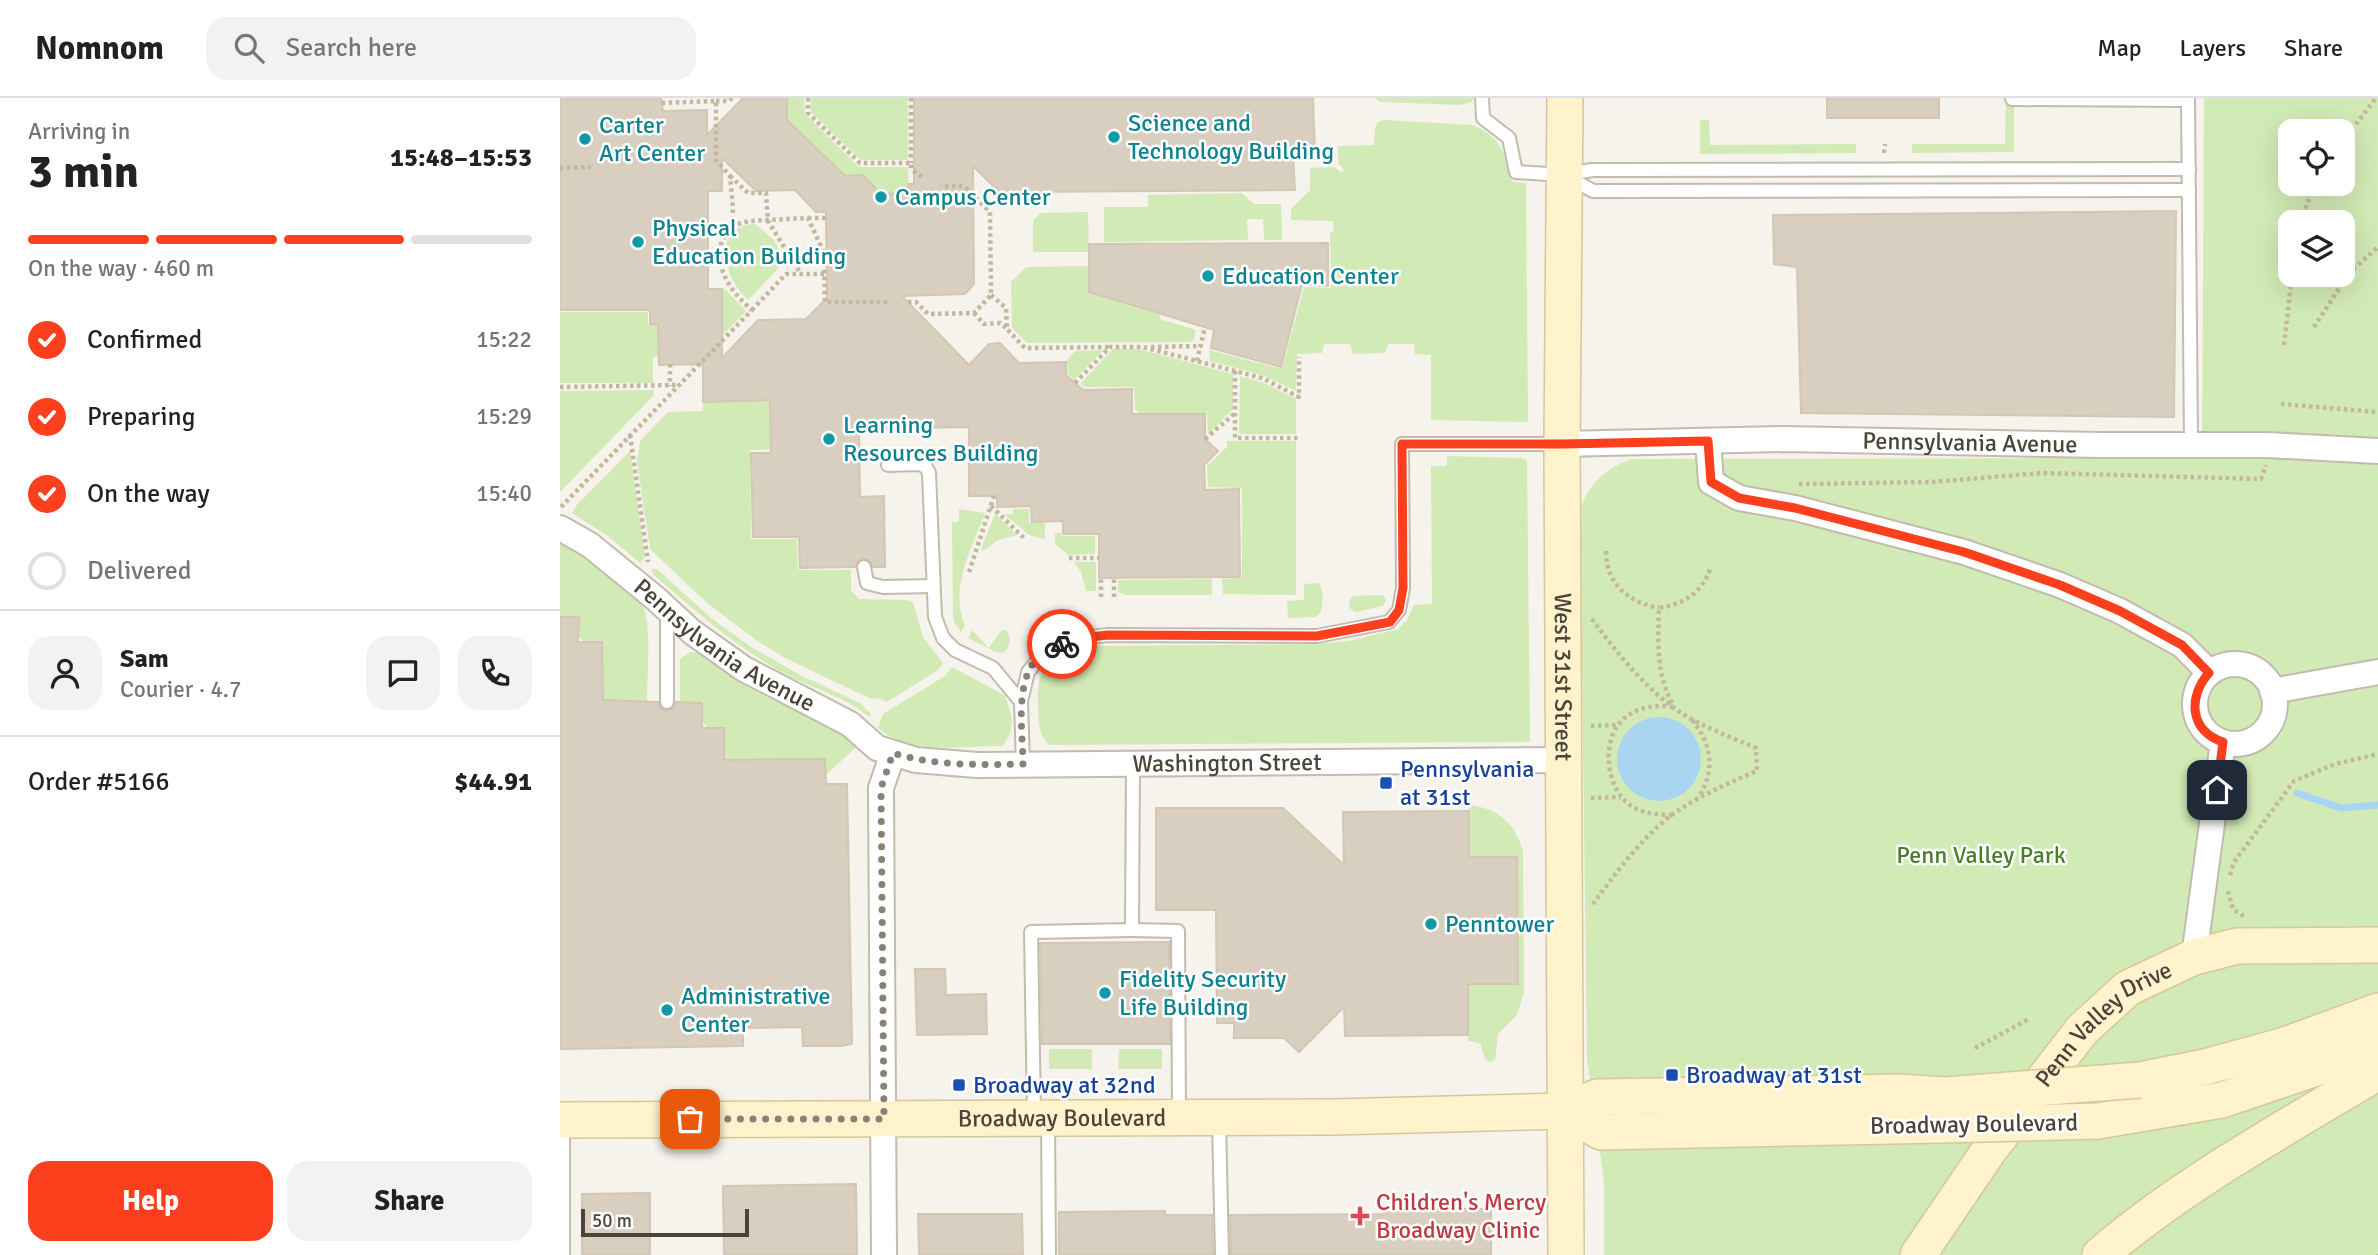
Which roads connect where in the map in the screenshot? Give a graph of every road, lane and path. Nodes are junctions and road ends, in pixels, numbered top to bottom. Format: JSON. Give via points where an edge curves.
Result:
{"nodes":[{"id":1,"x":732,"y":98,"type":"edge"},
{"id":2,"x":808,"y":98,"type":"edge"},
{"id":3,"x":911,"y":98,"type":"edge"},
{"id":4,"x":1482,"y":98,"type":"edge"},
{"id":5,"x":1565,"y":98,"type":"edge"},
{"id":6,"x":2376,"y":98,"type":"edge"},
{"id":7,"x":2012,"y":99,"type":"edge"},
{"id":8,"x":2188,"y":99,"type":"edge"},
{"id":9,"x":704,"y":100,"type":"edge"},
{"id":10,"x":716,"y":101,"type":"junction"},
{"id":11,"x":662,"y":103,"type":"dead end"},
{"id":12,"x":2355,"y":125,"type":"edge"},
{"id":13,"x":1885,"y":144,"type":"dead end"},
{"id":14,"x":1884,"y":153,"type":"dead end"},
{"id":15,"x":911,"y":163,"type":"junction"},
{"id":16,"x":591,"y":167,"type":"dead end"},
{"id":17,"x":560,"y":168,"type":"edge"},
{"id":18,"x":2189,"y":169,"type":"junction"},
{"id":19,"x":730,"y":176,"type":"junction"},
{"id":20,"x":1564,"y":176,"type":"junction"},
{"id":21,"x":922,"y":177,"type":"dead end"},
{"id":22,"x":941,"y":187,"type":"dead end"},
{"id":23,"x":2189,"y":190,"type":"junction"},
{"id":24,"x":808,"y":218,"type":"junction"},
{"id":25,"x":826,"y":218,"type":"dead end"},
{"id":26,"x":768,"y":221,"type":"junction"},
{"id":27,"x":731,"y":226,"type":"junction"},
{"id":28,"x":2378,"y":247,"type":"edge"},
{"id":29,"x":801,"y":274,"type":"junction"},
{"id":30,"x":826,"y":274,"type":"junction"},
{"id":31,"x":2291,"y":287,"type":"edge"},
{"id":32,"x":991,"y":295,"type":"junction"},
{"id":33,"x":890,"y":302,"type":"dead end"},
{"id":34,"x":908,"y":302,"type":"dead end"},
{"id":35,"x":752,"y":310,"type":"junction"},
{"id":36,"x":974,"y":313,"type":"junction"},
{"id":37,"x":1205,"y":327,"type":"dead end"},
{"id":38,"x":2314,"y":327,"type":"dead end"},
{"id":39,"x":1007,"y":329,"type":"junction"},
{"id":40,"x":2284,"y":345,"type":"dead end"},
{"id":41,"x":1200,"y":346,"type":"junction"},
{"id":42,"x":1110,"y":347,"type":"junction"},
{"id":43,"x":1143,"y":347,"type":"junction"},
{"id":44,"x":1299,"y":357,"type":"dead end"},
{"id":45,"x":1197,"y":361,"type":"junction"},
{"id":46,"x":670,"y":364,"type":"dead end"},
{"id":47,"x":1236,"y":371,"type":"junction"},
{"id":48,"x":1075,"y":383,"type":"dead end"},
{"id":49,"x":670,"y":386,"type":"junction"},
{"id":50,"x":677,"y":386,"type":"junction"},
{"id":51,"x":560,"y":387,"type":"edge"},
{"id":52,"x":2281,"y":404,"type":"dead end"},
{"id":53,"x":2378,"y":412,"type":"edge"},
{"id":54,"x":1235,"y":414,"type":"junction"},
{"id":55,"x":630,"y":435,"type":"junction"},
{"id":56,"x":1299,"y":438,"type":"dead end"},
{"id":57,"x":1205,"y":439,"type":"dead end"},
{"id":58,"x":1708,"y":441,"type":"junction"},
{"id":59,"x":1562,"y":444,"type":"junction"},
{"id":60,"x":2191,"y":444,"type":"junction"},
{"id":61,"x":2378,"y":451,"type":"edge"},
{"id":62,"x":2267,"y":457,"type":"dead end"},
{"id":63,"x":888,"y":464,"type":"dead end"},
{"id":64,"x":994,"y":496,"type":"dead end"},
{"id":65,"x":1762,"y":502,"type":"junction"},
{"id":66,"x":991,"y":506,"type":"junction"},
{"id":67,"x":560,"y":507,"type":"edge"},
{"id":68,"x":560,"y":528,"type":"edge"},
{"id":69,"x":1026,"y":539,"type":"dead end"},
{"id":70,"x":1606,"y":551,"type":"dead end"},
{"id":71,"x":1069,"y":558,"type":"dead end"},
{"id":72,"x":1099,"y":558,"type":"dead end"},
{"id":73,"x":1711,"y":566,"type":"dead end"},
{"id":74,"x":864,"y":567,"type":"dead end"},
{"id":75,"x":647,"y":568,"type":"dead end"},
{"id":76,"x":969,"y":572,"type":"dead end"},
{"id":77,"x":1101,"y":578,"type":"dead end"},
{"id":78,"x":1114,"y":578,"type":"dead end"},
{"id":79,"x":933,"y":586,"type":"junction"},
{"id":80,"x":1101,"y":597,"type":"dead end"},
{"id":81,"x":1114,"y":597,"type":"dead end"},
{"id":82,"x":1659,"y":608,"type":"junction"},
{"id":83,"x":667,"y":610,"type":"junction"},
{"id":84,"x":1590,"y":615,"type":"dead end"},
{"id":85,"x":2378,"y":672,"type":"edge"},
{"id":86,"x":2209,"y":673,"type":"junction"},
{"id":87,"x":2272,"y":691,"type":"junction"},
{"id":88,"x":667,"y":702,"type":"dead end"},
{"id":89,"x":1021,"y":702,"type":"junction"},
{"id":90,"x":1674,"y":707,"type":"junction"},
{"id":91,"x":1692,"y":719,"type":"junction"},
{"id":92,"x":1618,"y":725,"type":"junction"},
{"id":93,"x":1590,"y":726,"type":"dead end"},
{"id":94,"x":2223,"y":742,"type":"junction"},
{"id":95,"x":893,"y":753,"type":"junction"},
{"id":96,"x":2378,"y":754,"type":"edge"},
{"id":97,"x":1562,"y":760,"type":"junction"},
{"id":98,"x":1133,"y":763,"type":"junction"},
{"id":99,"x":1023,"y":764,"type":"junction"},
{"id":100,"x":1622,"y":796,"type":"junction"},
{"id":101,"x":1591,"y":798,"type":"dead end"},
{"id":102,"x":1697,"y":799,"type":"junction"},
{"id":103,"x":1672,"y":815,"type":"junction"},
{"id":104,"x":1591,"y":907,"type":"dead end"},
{"id":105,"x":2245,"y":918,"type":"dead end"},
{"id":106,"x":1132,"y":930,"type":"junction"},
{"id":107,"x":2378,"y":945,"type":"edge"},
{"id":108,"x":2194,"y":957,"type":"junction"},
{"id":109,"x":2378,"y":1012,"type":"edge"},
{"id":110,"x":2029,"y":1019,"type":"dead end"},
{"id":111,"x":2378,"y":1047,"type":"edge"},
{"id":112,"x":1975,"y":1048,"type":"dead end"},
{"id":113,"x":2378,"y":1072,"type":"edge"},
{"id":114,"x":1943,"y":1110,"type":"junction"},
{"id":115,"x":1564,"y":1111,"type":"junction"},
{"id":116,"x":1180,"y":1117,"type":"junction"},
{"id":117,"x":1219,"y":1117,"type":"junction"},
{"id":118,"x":1041,"y":1118,"type":"junction"},
{"id":119,"x":884,"y":1119,"type":"junction"},
{"id":120,"x":561,"y":1120,"type":"edge"},
{"id":121,"x":563,"y":1255,"type":"edge"},
{"id":122,"x":884,"y":1255,"type":"edge"},
{"id":123,"x":1049,"y":1255,"type":"edge"},
{"id":124,"x":1222,"y":1255,"type":"edge"},
{"id":125,"x":1566,"y":1255,"type":"edge"},
{"id":126,"x":1918,"y":1255,"type":"edge"},
{"id":127,"x":2100,"y":1255,"type":"edge"}],
"edges":[{"from":1,"to":10,"type":"path"},
{"from":2,"to":15,"type":"path","via":[[808,113],[860,163]]},
{"from":3,"to":15,"type":"path"},
{"from":4,"to":20,"type":"lane","via":[[1483,118],[1509,138],[1516,172]]},
{"from":5,"to":20,"type":"main road","name":"West 31st Street"},
{"from":6,"to":12,"type":"path"},
{"from":7,"to":8,"type":"lane"},
{"from":8,"to":18,"type":"lane"},
{"from":9,"to":10,"type":"path"},
{"from":9,"to":11,"type":"path"},
{"from":10,"to":19,"type":"path","via":[[716,160]]},
{"from":13,"to":14,"type":"path"},
{"from":15,"to":21,"type":"path","via":[[911,169]]},
{"from":16,"to":17,"type":"path"},
{"from":18,"to":20,"type":"lane","via":[[1592,170]]},
{"from":18,"to":23,"type":"lane"},
{"from":19,"to":26,"type":"path","via":[[748,193],[766,193]]},
{"from":19,"to":27,"type":"path"},
{"from":20,"to":23,"type":"lane","via":[[1593,191]]},
{"from":20,"to":59,"type":"main road","name":"West 31st Street"},
{"from":22,"to":32,"type":"path","via":[[964,186],[990,212]]},
{"from":23,"to":60,"type":"lane"},
{"from":24,"to":25,"type":"path"},
{"from":24,"to":26,"type":"path"},
{"from":24,"to":30,"type":"path","via":[[824,253]]},
{"from":26,"to":27,"type":"path"},
{"from":26,"to":29,"type":"path"},
{"from":27,"to":35,"type":"path","via":[[722,241],[722,269],[731,289]]},
{"from":28,"to":38,"type":"path","via":[[2350,273]]},
{"from":29,"to":30,"type":"path"},
{"from":29,"to":35,"type":"path","via":[[786,274]]},
{"from":30,"to":33,"type":"path","via":[[825,302]]},
{"from":31,"to":40,"type":"path"},
{"from":32,"to":36,"type":"path"},
{"from":32,"to":39,"type":"path","via":[[1006,308]]},
{"from":34,"to":36,"type":"path","via":[[916,302],[928,314]]},
{"from":35,"to":50,"type":"path"},
{"from":36,"to":39,"type":"path","via":[[984,324],[1000,323]]},
{"from":37,"to":41,"type":"path"},
{"from":39,"to":42,"type":"path","via":[[1026,348]]},
{"from":41,"to":43,"type":"path"},
{"from":41,"to":45,"type":"path"},
{"from":42,"to":43,"type":"path"},
{"from":42,"to":48,"type":"path"},
{"from":43,"to":45,"type":"path"},
{"from":44,"to":47,"type":"path","via":[[1299,397]]},
{"from":45,"to":47,"type":"path"},
{"from":46,"to":49,"type":"path"},
{"from":47,"to":54,"type":"path"},
{"from":49,"to":50,"type":"path"},
{"from":49,"to":51,"type":"path"},
{"from":50,"to":55,"type":"path"},
{"from":52,"to":53,"type":"path"},
{"from":54,"to":56,"type":"path","via":[[1235,438]]},
{"from":54,"to":57,"type":"path"},
{"from":55,"to":67,"type":"path"},
{"from":55,"to":75,"type":"path"},
{"from":58,"to":59,"type":"street","name":"Pennsylvania Avenue"},
{"from":58,"to":60,"type":"street","name":"Pennsylvania Avenue"},
{"from":58,"to":65,"type":"street","via":[[1711,482],[1739,498]]},
{"from":59,"to":89,"type":"lane","via":[[1402,444],[1403,588],[1399,610],[1390,622],[1317,636],[1108,635],[1072,639],[1046,650],[1028,672]]},
{"from":59,"to":97,"type":"main road","name":"West 31st Street"},
{"from":60,"to":61,"type":"street","name":"Pennsylvania Avenue"},
{"from":62,"to":65,"type":"path","via":[[2261,479],[2042,473],[1931,482],[1794,485]]},
{"from":63,"to":79,"type":"lane","via":[[919,464],[929,473]]},
{"from":64,"to":66,"type":"path"},
{"from":65,"to":86,"type":"street","via":[[1964,552],[2060,585],[2182,645]]},
{"from":66,"to":69,"type":"path"},
{"from":66,"to":76,"type":"path"},
{"from":68,"to":83,"type":"street","name":"Pennsylvania Avenue","via":[[590,545]]},
{"from":70,"to":82,"type":"path","via":[[1608,570],[1625,595]]},
{"from":71,"to":72,"type":"path"},
{"from":73,"to":82,"type":"path","via":[[1695,593],[1673,606]]},
{"from":74,"to":79,"type":"lane","via":[[867,583]]},
{"from":77,"to":80,"type":"path"},
{"from":78,"to":81,"type":"path"},
{"from":79,"to":89,"type":"lane","via":[[935,617],[943,638],[955,650],[993,668]]},
{"from":82,"to":90,"type":"path","via":[[1659,669]]},
{"from":83,"to":88,"type":"lane"},
{"from":83,"to":95,"type":"street","name":"Pennsylvania Avenue","via":[[744,669],[850,724],[877,748]]},
{"from":84,"to":90,"type":"path","via":[[1630,666]]},
{"from":85,"to":87,"type":"street"},
{"from":86,"to":87,"type":"street","via":[[2227,664],[2253,667],[2266,677]]},
{"from":86,"to":94,"type":"street","via":[[2194,698],[2195,714],[2202,728]]},
{"from":87,"to":94,"type":"street","via":[[2276,708],[2261,736],[2235,746]]},
{"from":89,"to":99,"type":"lane"},
{"from":90,"to":91,"type":"path"},
{"from":90,"to":92,"type":"path","via":[[1644,708]]},
{"from":91,"to":102,"type":"path","via":[[1706,739],[1710,761]]},
{"from":91,"to":102,"type":"path","via":[[1756,748],[1756,771]]},
{"from":92,"to":93,"type":"path"},
{"from":92,"to":100,"type":"path","via":[[1612,736],[1610,765]]},
{"from":94,"to":108,"type":"street"},
{"from":95,"to":99,"type":"street","name":"Washington Street","via":[[916,760]]},
{"from":95,"to":119,"type":"street","via":[[881,788]]},
{"from":96,"to":105,"type":"path","via":[[2335,764],[2294,781],[2234,862],[2228,896],[2233,909]]},
{"from":97,"to":98,"type":"street","name":"Washington Street"},
{"from":97,"to":115,"type":"main road","name":"West 31st Street"},
{"from":98,"to":99,"type":"street","name":"Washington Street"},
{"from":98,"to":106,"type":"lane"},
{"from":100,"to":101,"type":"path"},
{"from":100,"to":103,"type":"path","via":[[1634,808]]},
{"from":102,"to":103,"type":"path"},
{"from":103,"to":104,"type":"path"},
{"from":106,"to":116,"type":"lane","via":[[1178,931]]},
{"from":106,"to":118,"type":"lane","via":[[1031,932]]},
{"from":107,"to":108,"type":"main road","name":"Penn Valley Drive","via":[[2237,946]]},
{"from":108,"to":126,"type":"main road","name":"Penn Valley Drive","via":[[2127,988],[2082,1030],[1990,1149]]},
{"from":109,"to":114,"type":"main road","name":"Broadway Boulevard","bridge":true,"via":[[2205,1067]]},
{"from":110,"to":112,"type":"path"},
{"from":111,"to":114,"type":"main road","name":"Broadway Boulevard","bridge":true,"via":[[2222,1100],[2098,1121]]},
{"from":113,"to":127,"type":"main road","via":[[2139,1222]]},
{"from":114,"to":115,"type":"main road","name":"Broadway Boulevard","via":[[1601,1132]]},
{"from":115,"to":117,"type":"main road","name":"Broadway Boulevard"},
{"from":115,"to":125,"type":"main road","name":"West 31st Street"},
{"from":116,"to":117,"type":"main road","name":"Broadway Boulevard"},
{"from":116,"to":118,"type":"main road","name":"Broadway Boulevard"},
{"from":117,"to":124,"type":"lane"},
{"from":118,"to":119,"type":"main road","name":"Broadway Boulevard"},
{"from":118,"to":123,"type":"lane"},
{"from":119,"to":120,"type":"main road","name":"Broadway Boulevard"},
{"from":119,"to":122,"type":"street"},
{"from":120,"to":121,"type":"lane"}]}
